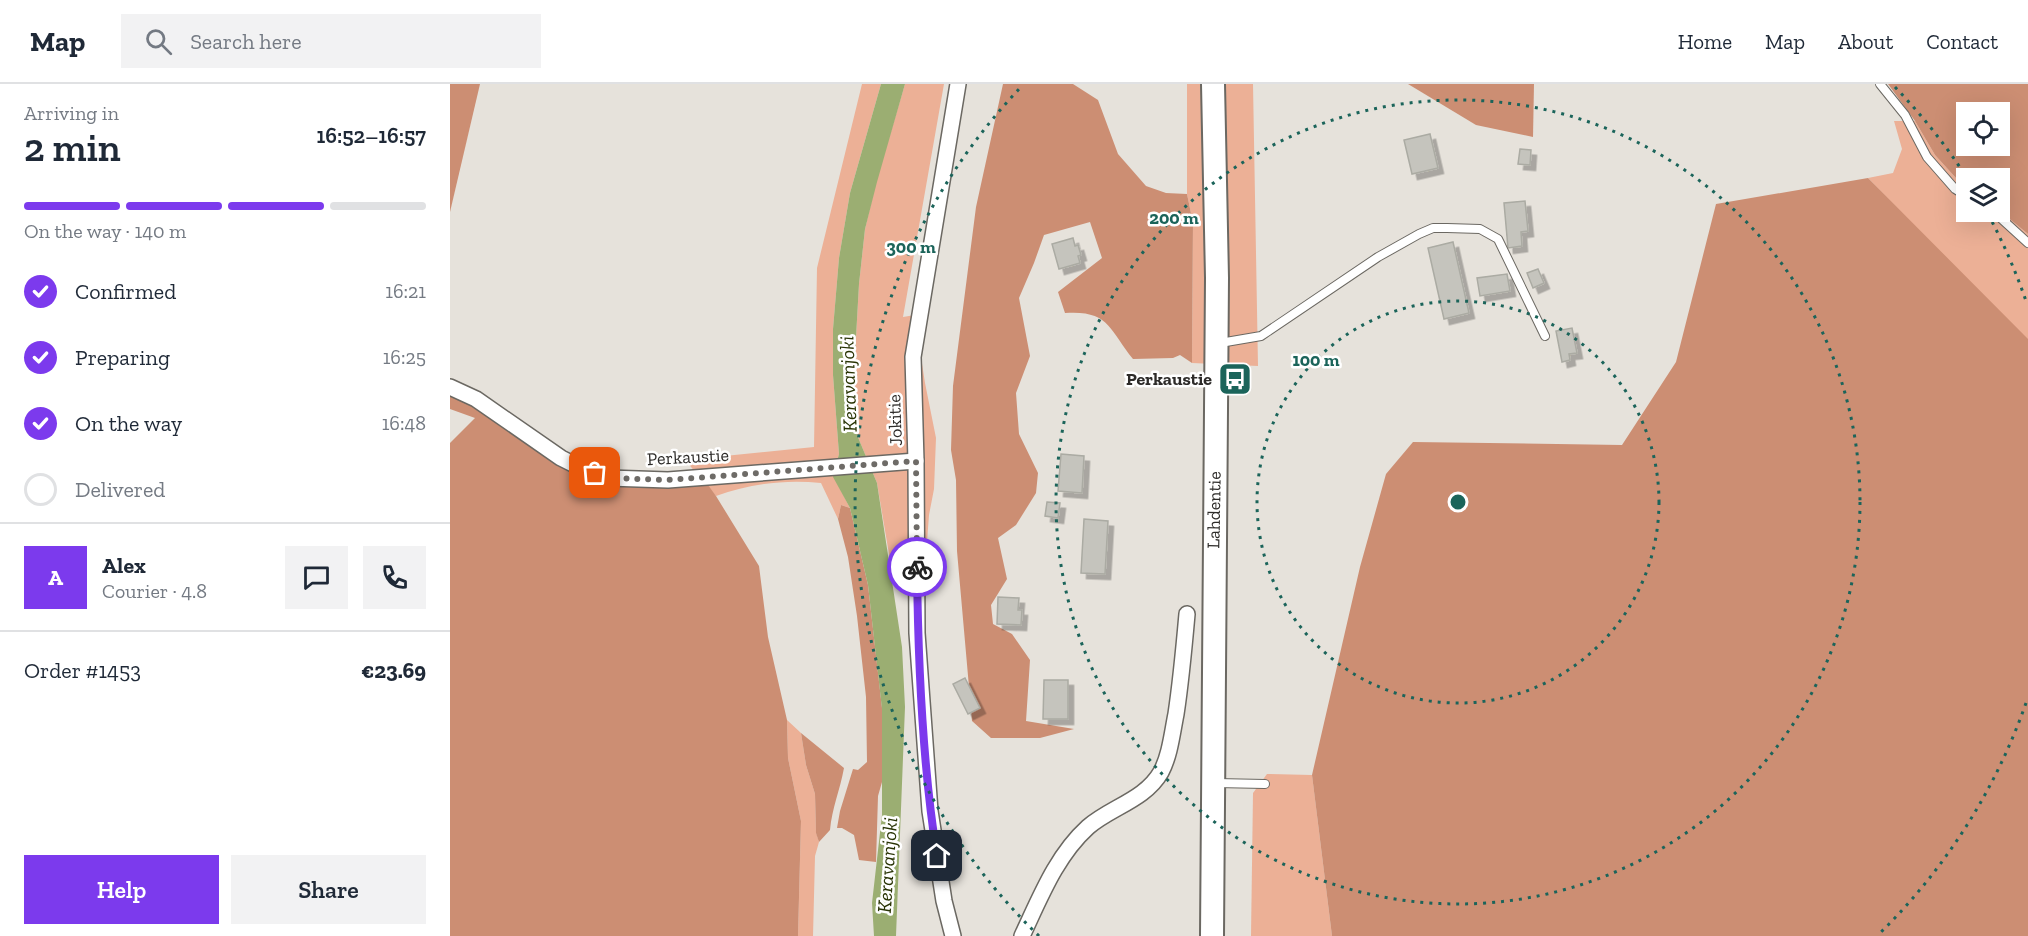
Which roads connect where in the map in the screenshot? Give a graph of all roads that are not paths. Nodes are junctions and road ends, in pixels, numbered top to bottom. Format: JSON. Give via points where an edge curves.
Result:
{"nodes":[{"id":1,"x":958,"y":84,"type":"edge"},
{"id":2,"x":1213,"y":84,"type":"edge"},
{"id":3,"x":1881,"y":84,"type":"edge"},
{"id":4,"x":1956,"y":190,"type":"edge"},
{"id":5,"x":2005,"y":222,"type":"edge"},
{"id":6,"x":2028,"y":243,"type":"edge"},
{"id":7,"x":1545,"y":336,"type":"dead end"},
{"id":8,"x":1215,"y":344,"type":"junction"},
{"id":9,"x":450,"y":387,"type":"edge"},
{"id":10,"x":916,"y":461,"type":"junction"},
{"id":11,"x":1187,"y":614,"type":"dead end"},
{"id":12,"x":1212,"y":783,"type":"junction"},
{"id":13,"x":1265,"y":784,"type":"dead end"},
{"id":14,"x":953,"y":936,"type":"edge"},
{"id":15,"x":1022,"y":936,"type":"edge"},
{"id":16,"x":1212,"y":936,"type":"edge"}],
"edges":[{"from":1,"to":10,"type":"street","name":"Jokitie","via":[[913,357]]},
{"from":2,"to":8,"type":"main road","name":"Lahdentie"},
{"from":3,"to":4,"type":"lane","via":[[1905,115],[1927,157]]},
{"from":5,"to":6,"type":"lane"},
{"from":7,"to":8,"type":"lane","via":[[1498,239],[1480,229],[1433,228],[1378,257],[1261,336]]},
{"from":8,"to":12,"type":"main road","name":"Lahdentie"},
{"from":9,"to":10,"type":"street","name":"Perkaustie","via":[[476,399],[561,458],[609,478],[668,480]]},
{"from":10,"to":14,"type":"street","name":"Jokitie","via":[[917,633],[930,811]]},
{"from":11,"to":15,"type":"street","via":[[1172,737],[1161,772],[1149,788],[1090,825],[1074,841],[1054,870]]},
{"from":12,"to":13,"type":"lane"},
{"from":12,"to":16,"type":"main road","name":"Lahdentie"}]}
